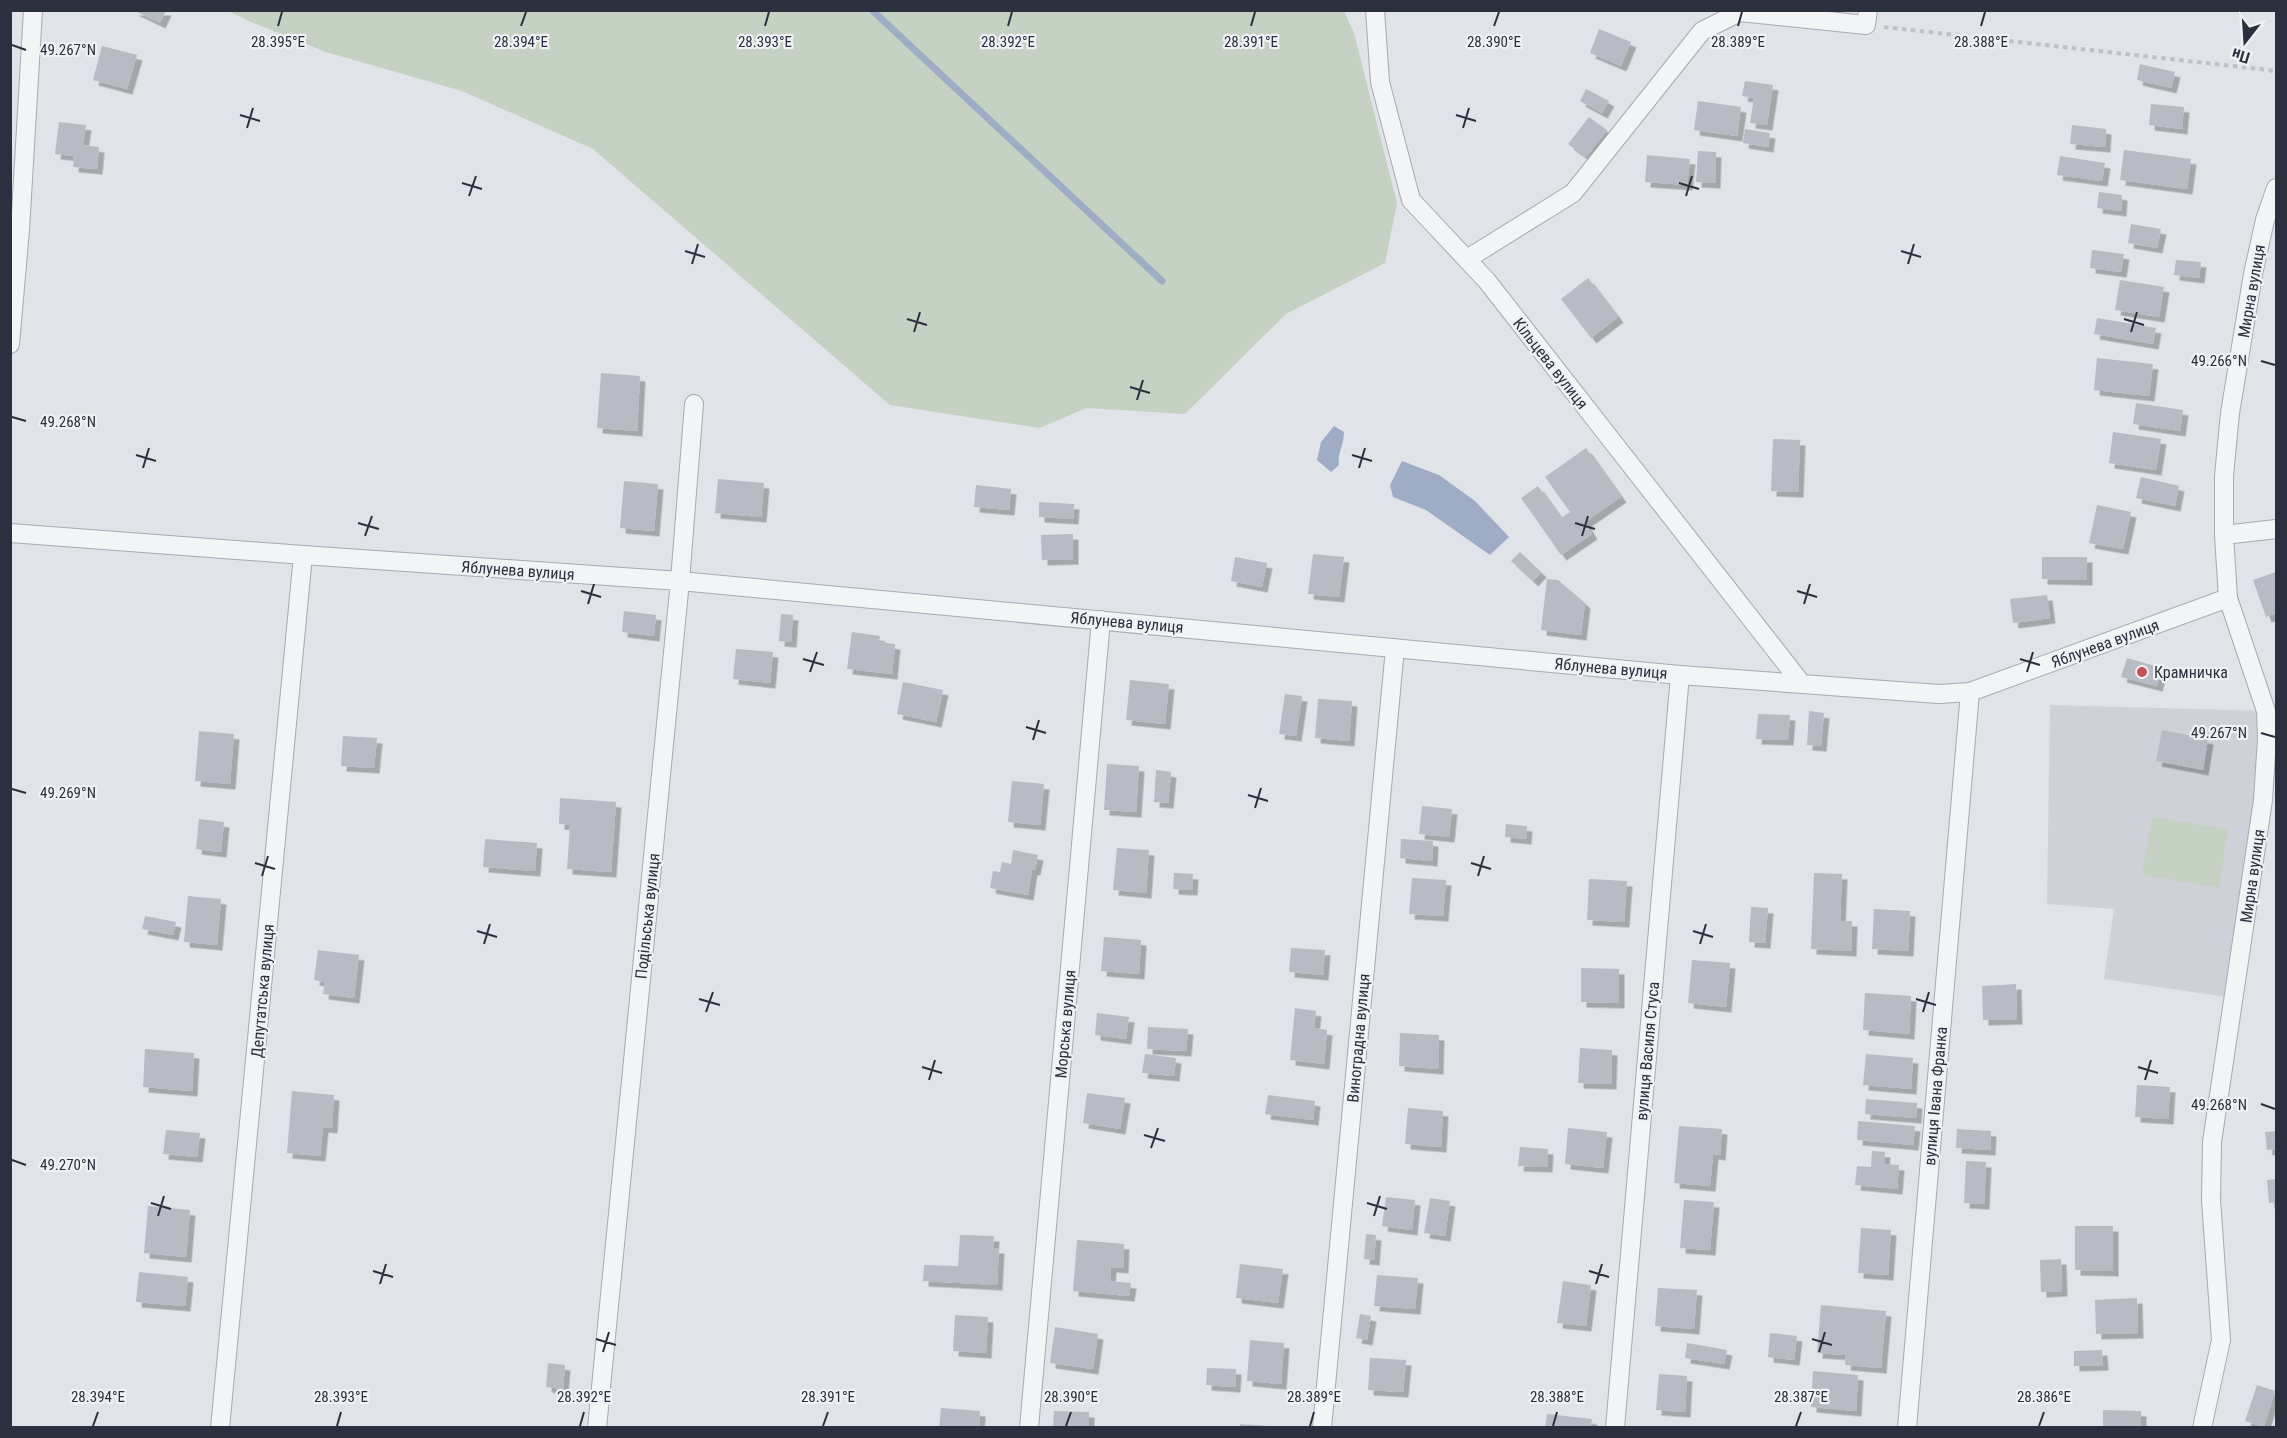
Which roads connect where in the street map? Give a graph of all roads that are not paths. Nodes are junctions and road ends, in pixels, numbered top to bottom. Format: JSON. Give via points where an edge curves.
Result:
{"nodes":[{"id":1,"x":33,"y":10,"type":"edge"},
{"id":2,"x":1375,"y":10,"type":"edge"},
{"id":3,"x":1867,"y":18,"type":"edge"},
{"id":4,"x":2277,"y":188,"type":"edge"},
{"id":5,"x":1467,"y":260,"type":"junction"},
{"id":6,"x":10,"y":344,"type":"edge"},
{"id":7,"x":694,"y":404,"type":"dead end"},
{"id":8,"x":2277,"y":529,"type":"edge"},
{"id":9,"x":10,"y":532,"type":"edge"},
{"id":10,"x":2224,"y":535,"type":"junction"},
{"id":11,"x":303,"y":555,"type":"junction"},
{"id":12,"x":680,"y":581,"type":"junction"},
{"id":13,"x":2228,"y":598,"type":"junction"},
{"id":14,"x":1101,"y":620,"type":"junction"},
{"id":15,"x":1395,"y":648,"type":"junction"},
{"id":16,"x":1680,"y":675,"type":"junction"},
{"id":17,"x":1802,"y":684,"type":"junction"},
{"id":18,"x":1970,"y":692,"type":"junction"},
{"id":19,"x":220,"y":1428,"type":"edge"},
{"id":20,"x":597,"y":1428,"type":"edge"},
{"id":21,"x":1029,"y":1428,"type":"edge"},
{"id":22,"x":1322,"y":1428,"type":"edge"},
{"id":23,"x":1615,"y":1428,"type":"edge"},
{"id":24,"x":1906,"y":1428,"type":"edge"},
{"id":25,"x":2202,"y":1428,"type":"edge"}],
"edges":[{"from":1,"to":6,"type":"street"},
{"from":2,"to":5,"type":"street","name":"Кільцева вулиця","via":[[1380,82],[1411,200]]},
{"from":3,"to":5,"type":"street","via":[[1740,12],[1702,31],[1573,193]]},
{"from":4,"to":10,"type":"street","name":"Мирна вулиця","via":[[2253,274],[2230,413]]},
{"from":5,"to":17,"type":"street","name":"Кільцева вулиця"},
{"from":7,"to":12,"type":"street","name":"Подільська вулиця"},
{"from":8,"to":10,"type":"street"},
{"from":9,"to":11,"type":"street","name":"Яблунева вулиця"},
{"from":10,"to":13,"type":"street","name":"Мирна вулиця"},
{"from":11,"to":12,"type":"street","name":"Яблунева вулиця"},
{"from":11,"to":19,"type":"street","name":"Депутатська вулиця"},
{"from":12,"to":14,"type":"street","name":"Яблунева вулиця"},
{"from":12,"to":20,"type":"street","name":"Подільська вулиця"},
{"from":13,"to":18,"type":"street","name":"Яблунева вулиця"},
{"from":13,"to":25,"type":"street","name":"Мирна вулиця","via":[[2266,711],[2267,739],[2263,800],[2212,1142],[2211,1200],[2221,1340]]},
{"from":14,"to":15,"type":"street","name":"Яблунева вулиця"},
{"from":14,"to":21,"type":"street","name":"Морська вулиця"},
{"from":15,"to":16,"type":"street","name":"Яблунева вулиця"},
{"from":15,"to":22,"type":"street","name":"Виноградна вулиця"},
{"from":16,"to":17,"type":"street","name":"Яблунева вулиця"},
{"from":16,"to":23,"type":"street","name":"вулиця Василя Стуса"},
{"from":17,"to":18,"type":"street","name":"Яблунева вулиця","via":[[1939,694]]},
{"from":18,"to":24,"type":"street","name":"вулиця Івана Франка"}]}
